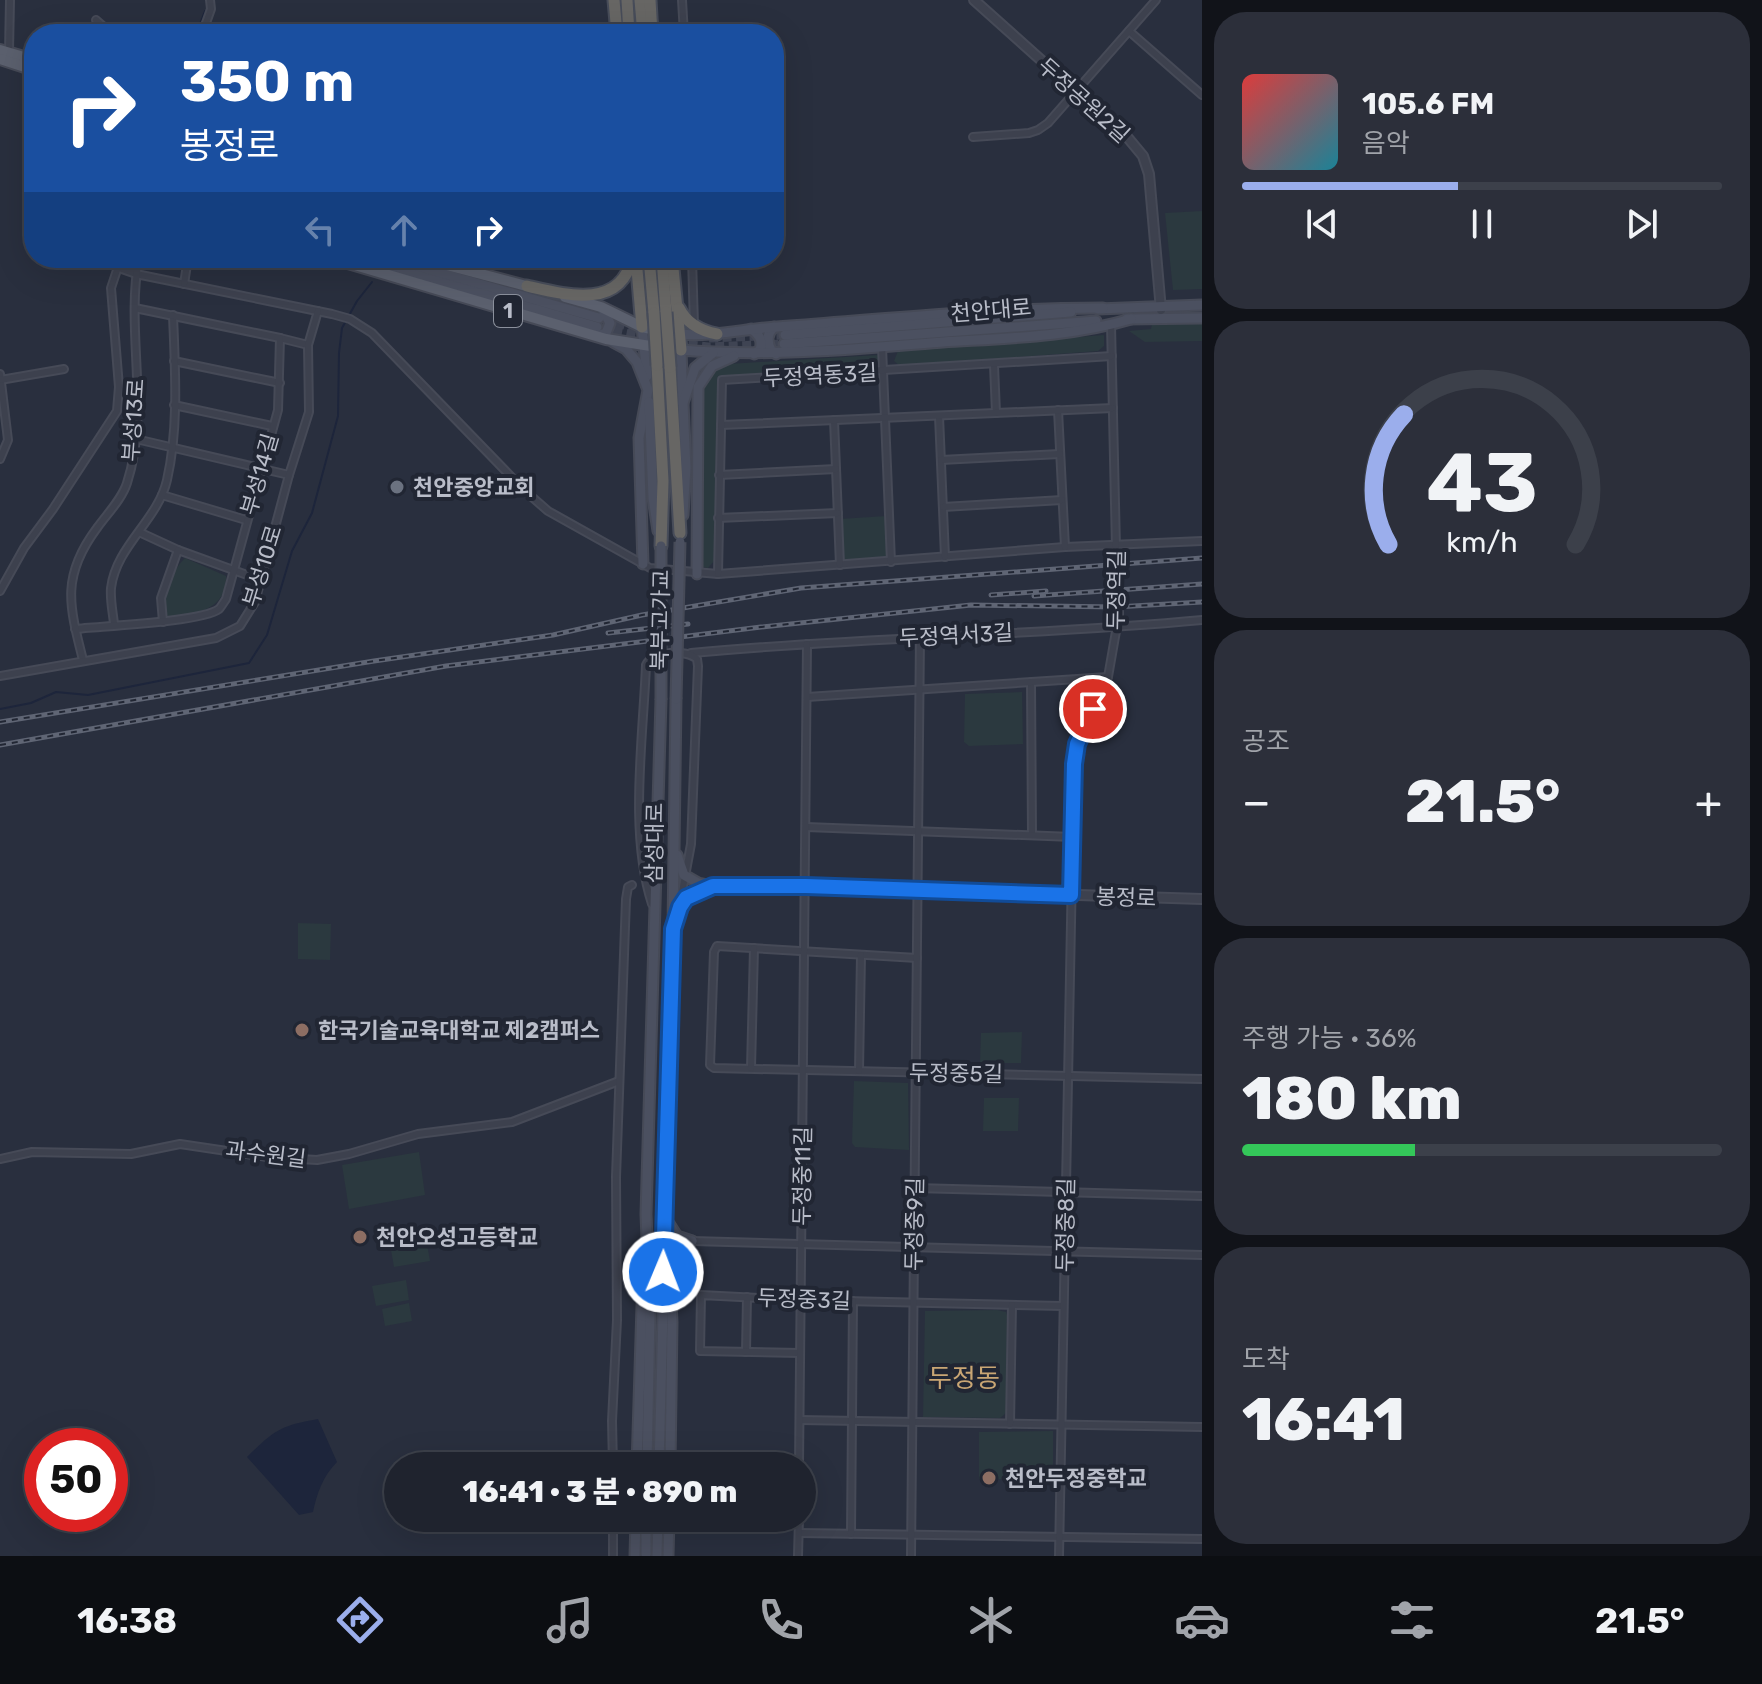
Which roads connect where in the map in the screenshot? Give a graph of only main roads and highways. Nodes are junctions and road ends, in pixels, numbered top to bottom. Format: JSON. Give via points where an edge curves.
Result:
{"nodes":[{"id":1,"x":614,"y":0,"type":"edge"},
{"id":2,"x":627,"y":0,"type":"edge"},
{"id":3,"x":640,"y":0,"type":"edge"},
{"id":4,"x":650,"y":0,"type":"edge"},
{"id":5,"x":616,"y":24,"type":"edge"},
{"id":6,"x":628,"y":24,"type":"edge"},
{"id":7,"x":642,"y":24,"type":"edge"},
{"id":8,"x":651,"y":24,"type":"edge"},
{"id":9,"x":3,"y":54,"type":"edge"},
{"id":10,"x":24,"y":58,"type":"edge"},
{"id":11,"x":24,"y":65,"type":"edge"},
{"id":12,"x":371,"y":268,"type":"edge"},
{"id":13,"x":398,"y":268,"type":"edge"},
{"id":14,"x":420,"y":268,"type":"edge"},
{"id":15,"x":458,"y":268,"type":"edge"},
{"id":16,"x":629,"y":268,"type":"edge"},
{"id":17,"x":635,"y":268,"type":"edge"},
{"id":18,"x":651,"y":268,"type":"edge"},
{"id":19,"x":662,"y":268,"type":"edge"},
{"id":20,"x":673,"y":268,"type":"edge"},
{"id":21,"x":527,"y":286,"type":"junction"},
{"id":22,"x":676,"y":300,"type":"junction"},
{"id":23,"x":1202,"y":305,"type":"edge"},
{"id":24,"x":1103,"y":308,"type":"junction"},
{"id":25,"x":660,"y":312,"type":"junction"},
{"id":26,"x":1202,"y":318,"type":"edge"},
{"id":27,"x":1131,"y":319,"type":"junction"},
{"id":28,"x":600,"y":325,"type":"junction"},
{"id":29,"x":642,"y":327,"type":"junction"},
{"id":30,"x":774,"y":327,"type":"junction"},
{"id":31,"x":750,"y":329,"type":"junction"},
{"id":32,"x":679,"y":334,"type":"junction"},
{"id":33,"x":717,"y":334,"type":"junction"},
{"id":34,"x":644,"y":345,"type":"junction"},
{"id":35,"x":681,"y":350,"type":"junction"},
{"id":36,"x":714,"y":353,"type":"junction"},
{"id":37,"x":743,"y":354,"type":"junction"},
{"id":38,"x":754,"y":354,"type":"junction"},
{"id":39,"x":776,"y":354,"type":"junction"},
{"id":40,"x":664,"y":366,"type":"junction"},
{"id":41,"x":648,"y":390,"type":"junction"},
{"id":42,"x":683,"y":403,"type":"junction"},
{"id":43,"x":680,"y":538,"type":"junction"},
{"id":44,"x":661,"y":546,"type":"junction"},
{"id":45,"x":646,"y":566,"type":"road end"},
{"id":46,"x":697,"y":574,"type":"road end"},
{"id":47,"x":676,"y":699,"type":"joint"},
{"id":48,"x":661,"y":700,"type":"joint"},
{"id":49,"x":675,"y":844,"type":"junction"},
{"id":50,"x":673,"y":929,"type":"junction"},
{"id":51,"x":646,"y":1214,"type":"junction"},
{"id":52,"x":667,"y":1218,"type":"junction"},
{"id":53,"x":670,"y":1287,"type":"junction"},
{"id":54,"x":638,"y":1452,"type":"edge"},
{"id":55,"x":647,"y":1452,"type":"edge"},
{"id":56,"x":659,"y":1452,"type":"edge"},
{"id":57,"x":670,"y":1452,"type":"edge"},
{"id":58,"x":636,"y":1532,"type":"edge"},
{"id":59,"x":646,"y":1532,"type":"edge"},
{"id":60,"x":658,"y":1532,"type":"edge"},
{"id":61,"x":669,"y":1532,"type":"edge"},
{"id":62,"x":646,"y":1554,"type":"dead end"},
{"id":63,"x":657,"y":1555,"type":"edge"},
{"id":64,"x":635,"y":1556,"type":"edge"},
{"id":65,"x":668,"y":1556,"type":"edge"}],
"edges":[{"from":1,"to":5,"type":"highway"},
{"from":2,"to":6,"type":"highway"},
{"from":3,"to":7,"type":"highway"},
{"from":4,"to":8,"type":"highway"},
{"from":9,"to":10,"type":"main road"},
{"from":9,"to":11,"type":"main road"},
{"from":12,"to":28,"type":"main road","number":"1"},
{"from":13,"to":28,"type":"main road"},
{"from":14,"to":28,"type":"main road"},
{"from":15,"to":21,"type":"main road","number":"1"},
{"from":16,"to":21,"type":"highway","number":"1","via":[[623,281],[605,293]]},
{"from":17,"to":29,"type":"highway"},
{"from":18,"to":25,"type":"highway"},
{"from":19,"to":25,"type":"highway"},
{"from":20,"to":22,"type":"highway"},
{"from":21,"to":28,"type":"main road"},
{"from":22,"to":32,"type":"highway"},
{"from":22,"to":33,"type":"highway","via":[[694,325]]},
{"from":23,"to":24,"type":"main road","name":"천안대로"},
{"from":24,"to":27,"type":"main road","name":"천안대로","via":[[785,340]]},
{"from":24,"to":30,"type":"main road"},
{"from":25,"to":40,"type":"highway","bridge":true},
{"from":26,"to":27,"type":"main road","name":"천안대로"},
{"from":27,"to":39,"type":"main road","via":[[1023,336]]},
{"from":28,"to":29,"type":"main road"},
{"from":28,"to":34,"type":"main road","number":"1"},
{"from":28,"to":41,"type":"main road","via":[[631,353]]},
{"from":29,"to":32,"type":"main road"},
{"from":29,"to":34,"type":"main road"},
{"from":30,"to":31,"type":"main road"},
{"from":30,"to":39,"type":"main road","via":[[768,342]]},
{"from":31,"to":33,"type":"main road"},
{"from":31,"to":38,"type":"main road","via":[[761,340]]},
{"from":32,"to":33,"type":"main road"},
{"from":32,"to":35,"type":"highway"},
{"from":34,"to":35,"type":"main road"},
{"from":34,"to":41,"type":"main road"},
{"from":35,"to":36,"type":"main road"},
{"from":35,"to":42,"type":"main road","name":"북부고가교"},
{"from":36,"to":37,"type":"main road"},
{"from":36,"to":42,"type":"main road","via":[[695,368]]},
{"from":37,"to":38,"type":"main road"},
{"from":37,"to":46,"type":"main road","via":[[712,366],[698,387]]},
{"from":38,"to":39,"type":"main road"},
{"from":40,"to":43,"type":"highway"},
{"from":40,"to":44,"type":"highway"},
{"from":41,"to":44,"type":"main road","name":"북부고가교"},
{"from":41,"to":45,"type":"main road","via":[[639,438]]},
{"from":42,"to":43,"type":"main road","name":"북부고가교","via":[[686,468]]},
{"from":43,"to":47,"type":"main road","name":"북부고가교","bridge":true},
{"from":44,"to":48,"type":"main road","name":"북부고가교","bridge":true},
{"from":47,"to":49,"type":"main road","name":"삼성대로"},
{"from":48,"to":51,"type":"main road","name":"삼성대로"},
{"from":49,"to":50,"type":"main road","name":"삼성대로"},
{"from":49,"to":50,"type":"main road","via":[[684,875],[713,886],[686,898]]},
{"from":50,"to":52,"type":"main road","name":"삼성대로"},
{"from":51,"to":54,"type":"main road"},
{"from":51,"to":55,"type":"main road","name":"삼성대로"},
{"from":52,"to":53,"type":"main road"},
{"from":52,"to":53,"type":"main road","via":[[677,1236],[692,1241],[673,1254]]},
{"from":52,"to":56,"type":"main road","name":"삼성대로"},
{"from":53,"to":57,"type":"main road"},
{"from":58,"to":64,"type":"main road"},
{"from":59,"to":62,"type":"main road"},
{"from":60,"to":63,"type":"main road"},
{"from":61,"to":65,"type":"main road"}]}
